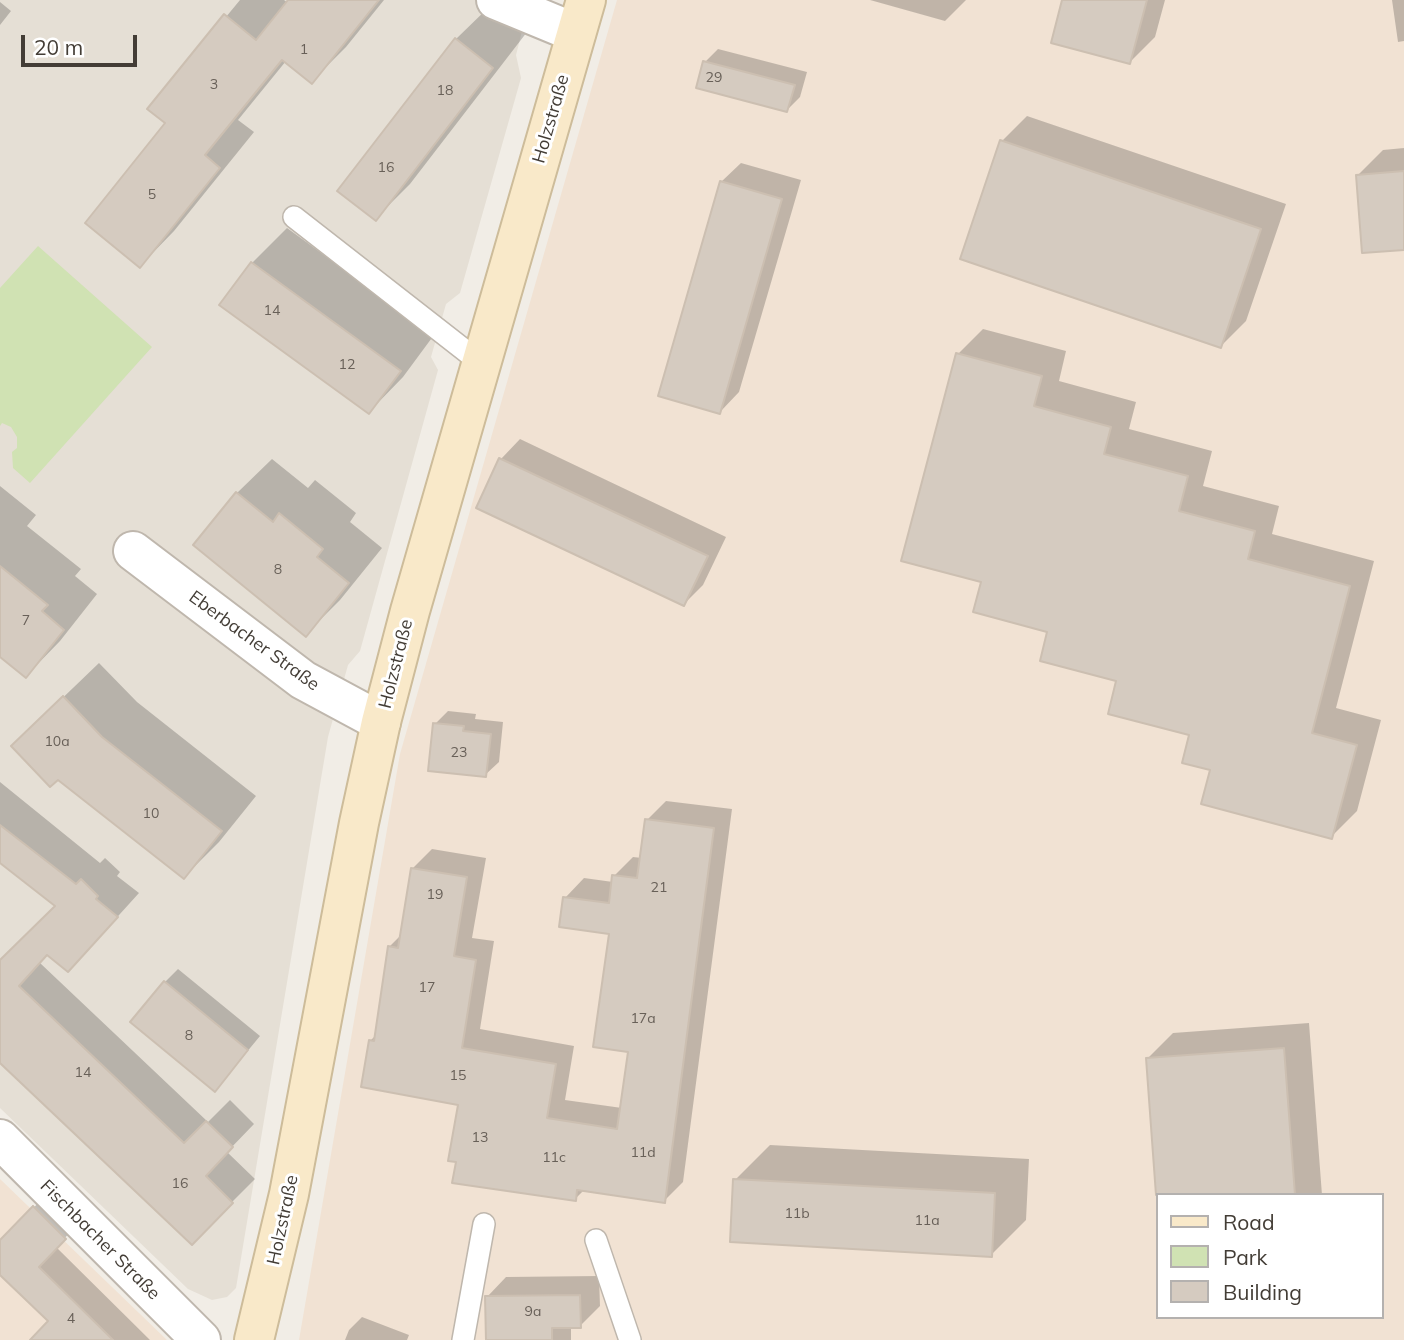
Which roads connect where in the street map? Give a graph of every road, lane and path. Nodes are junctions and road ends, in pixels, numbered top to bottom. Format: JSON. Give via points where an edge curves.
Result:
{"nodes":[{"id":1,"x":496,"y":0,"type":"edge"},
{"id":2,"x":581,"y":16,"type":"edge"},
{"id":3,"x":294,"y":217,"type":"dead end"},
{"id":4,"x":481,"y":363,"type":"junction"},
{"id":5,"x":133,"y":551,"type":"dead end"},
{"id":6,"x":381,"y":722,"type":"junction"},
{"id":7,"x":0,"y":1139,"type":"edge"},
{"id":8,"x":484,"y":1224,"type":"dead end"},
{"id":9,"x":596,"y":1240,"type":"dead end"},
{"id":10,"x":201,"y":1340,"type":"edge"},
{"id":11,"x":254,"y":1340,"type":"edge"},
{"id":12,"x":463,"y":1340,"type":"edge"},
{"id":13,"x":630,"y":1340,"type":"edge"}],
"edges":[{"from":1,"to":2,"type":"street"},
{"from":2,"to":4,"type":"street","name":"Holzstraße"},
{"from":3,"to":4,"type":"lane"},
{"from":4,"to":6,"type":"street","name":"Holzstraße"},
{"from":5,"to":6,"type":"street","name":"Eberbacher Straße","via":[[303,680]]},
{"from":6,"to":11,"type":"street","name":"Holzstraße","via":[[289,1194]]},
{"from":7,"to":10,"type":"street","name":"Fischbacher Straße"},
{"from":8,"to":12,"type":"lane"},
{"from":9,"to":13,"type":"lane"}]}
